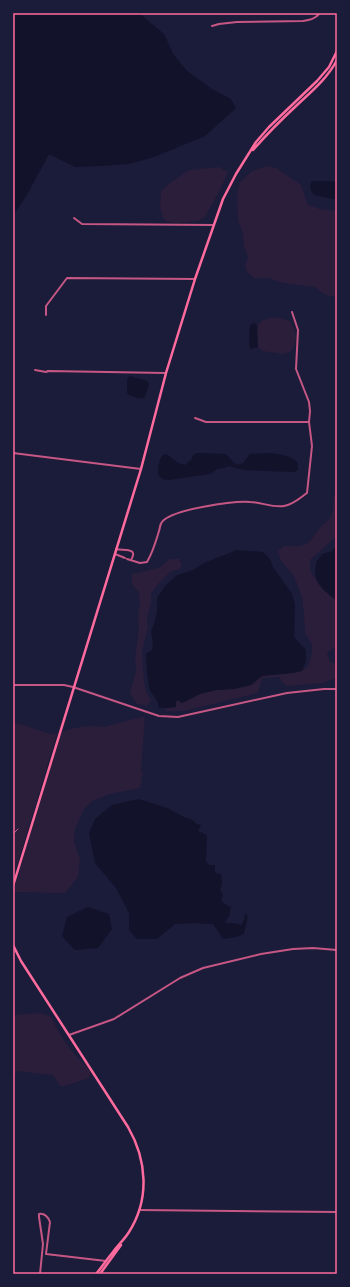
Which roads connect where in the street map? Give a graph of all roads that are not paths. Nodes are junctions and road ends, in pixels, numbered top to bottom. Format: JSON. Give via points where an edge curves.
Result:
{"nodes":[{"id":1,"x":320,"y":13,"type":"edge"},
{"id":2,"x":212,"y":26,"type":"dead end"},
{"id":3,"x":337,"y":51,"type":"edge"},
{"id":4,"x":337,"y":60,"type":"edge"},
{"id":5,"x":247,"y":156,"type":"junction"},
{"id":6,"x":74,"y":218,"type":"dead end"},
{"id":7,"x":214,"y":225,"type":"junction"},
{"id":8,"x":195,"y":279,"type":"junction"},
{"id":9,"x":292,"y":312,"type":"dead end"},
{"id":10,"x":46,"y":315,"type":"dead end"},
{"id":11,"x":35,"y":370,"type":"dead end"},
{"id":12,"x":166,"y":373,"type":"junction"},
{"id":13,"x":195,"y":418,"type":"dead end"},
{"id":14,"x":309,"y":422,"type":"junction"},
{"id":15,"x":13,"y":453,"type":"edge"},
{"id":16,"x":141,"y":468,"type":"junction"},
{"id":17,"x":116,"y":548,"type":"junction"},
{"id":18,"x":114,"y":554,"type":"junction"},
{"id":19,"x":131,"y":560,"type":"junction"},
{"id":20,"x":13,"y":685,"type":"edge"},
{"id":21,"x":73,"y":687,"type":"junction"},
{"id":22,"x":337,"y":689,"type":"edge"},
{"id":23,"x":18,"y":829,"type":"dead end"},
{"id":24,"x":13,"y":834,"type":"edge"},
{"id":25,"x":13,"y":886,"type":"edge"},
{"id":26,"x":13,"y":945,"type":"edge"},
{"id":27,"x":337,"y":950,"type":"edge"},
{"id":28,"x":69,"y":1035,"type":"junction"},
{"id":29,"x":139,"y":1210,"type":"junction"},
{"id":30,"x":337,"y":1212,"type":"edge"},
{"id":31,"x":124,"y":1240,"type":"junction"},
{"id":32,"x":106,"y":1261,"type":"junction"},
{"id":33,"x":40,"y":1274,"type":"edge"},
{"id":34,"x":96,"y":1274,"type":"edge"},
{"id":35,"x":100,"y":1274,"type":"edge"}],
"edges":[{"from":1,"to":2,"type":"street","via":[[312,20],[303,22],[237,22]]},
{"from":3,"to":5,"type":"main road","via":[[322,76],[269,127]]},
{"from":4,"to":5,"type":"main road","via":[[319,84]]},
{"from":5,"to":7,"type":"main road","via":[[229,185]]},
{"from":6,"to":7,"type":"street","via":[[82,224]]},
{"from":7,"to":8,"type":"main road"},
{"from":8,"to":10,"type":"street","via":[[67,278],[46,306]]},
{"from":8,"to":12,"type":"main road"},
{"from":9,"to":14,"type":"street","via":[[298,330],[296,369],[309,402]]},
{"from":11,"to":12,"type":"street"},
{"from":12,"to":16,"type":"main road"},
{"from":13,"to":14,"type":"street","via":[[206,422]]},
{"from":14,"to":19,"type":"street","via":[[312,446],[307,493],[294,503],[282,507],[233,502],[182,512],[161,522],[147,562]]},
{"from":15,"to":16,"type":"street"},
{"from":16,"to":17,"type":"main road"},
{"from":17,"to":18,"type":"main road"},
{"from":17,"to":19,"type":"street","via":[[130,550],[133,556]]},
{"from":18,"to":19,"type":"street"},
{"from":18,"to":21,"type":"main road"},
{"from":20,"to":21,"type":"street"},
{"from":21,"to":22,"type":"street","via":[[159,716],[178,717],[287,693]]},
{"from":21,"to":25,"type":"main road"},
{"from":23,"to":24,"type":"lane"},
{"from":26,"to":28,"type":"main road"},
{"from":27,"to":28,"type":"street","via":[[293,949],[203,968],[180,978],[114,1019]]},
{"from":28,"to":29,"type":"main road","via":[[136,1142],[144,1178]]},
{"from":29,"to":30,"type":"street"},
{"from":29,"to":31,"type":"main road"},
{"from":31,"to":32,"type":"main road"},
{"from":31,"to":35,"type":"main road"},
{"from":32,"to":33,"type":"street","via":[[46,1254],[50,1222],[48,1218],[39,1214],[43,1244]]},
{"from":32,"to":34,"type":"main road"}]}
